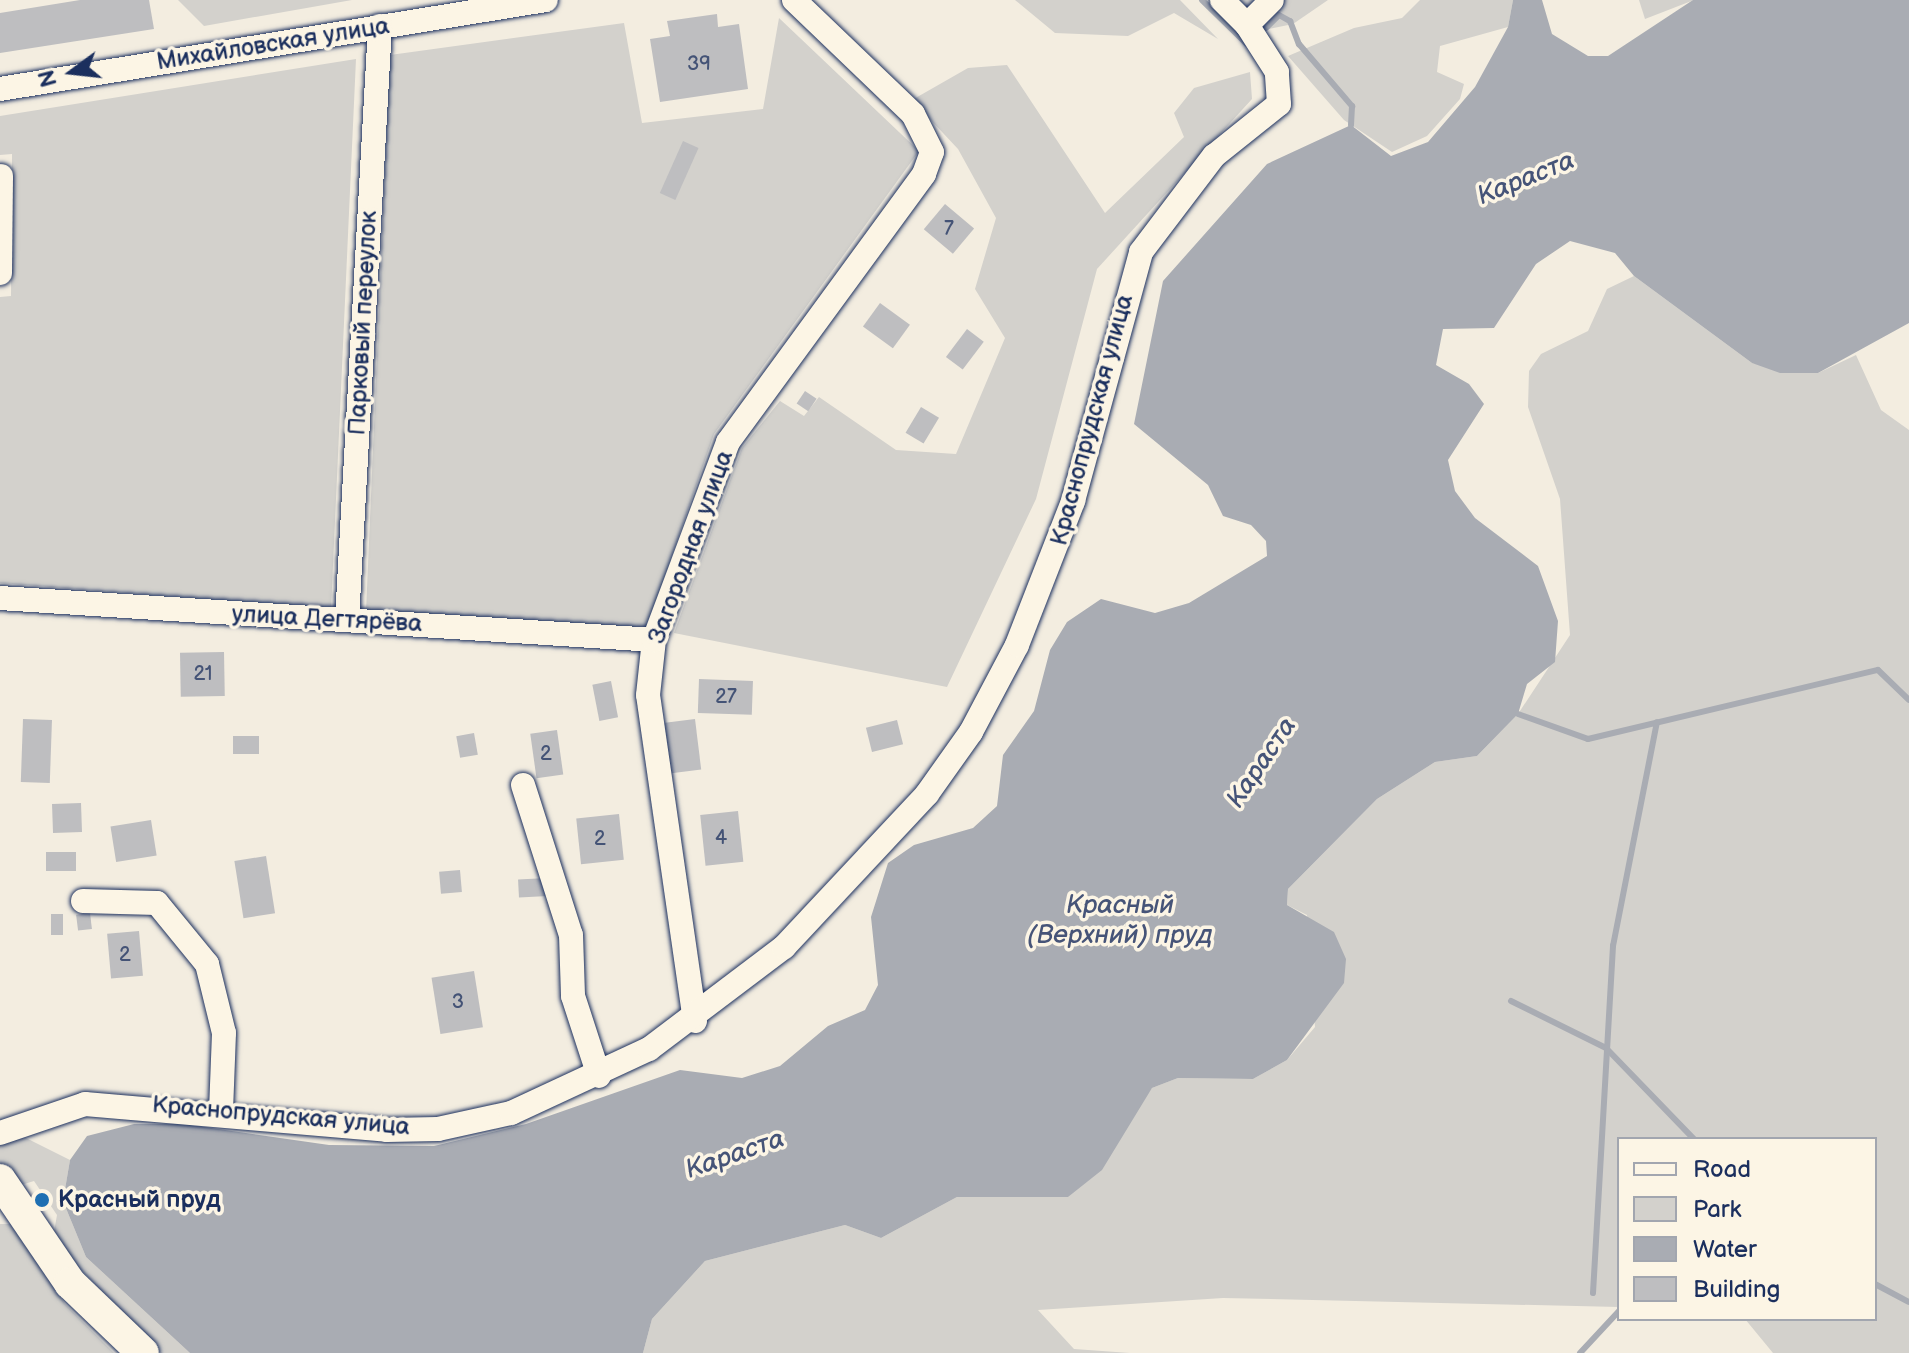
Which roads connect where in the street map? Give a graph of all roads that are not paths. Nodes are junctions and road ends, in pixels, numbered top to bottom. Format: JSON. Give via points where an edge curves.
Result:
{"nodes":[{"id":1,"x":546,"y":0,"type":"edge"},
{"id":2,"x":794,"y":0,"type":"edge"},
{"id":3,"x":1222,"y":0,"type":"edge"},
{"id":4,"x":1272,"y":0,"type":"edge"},
{"id":5,"x":1247,"y":25,"type":"junction"},
{"id":6,"x":380,"y":26,"type":"junction"},
{"id":7,"x":0,"y":89,"type":"edge"},
{"id":8,"x":1,"y":176,"type":"edge"},
{"id":9,"x":0,"y":273,"type":"edge"},
{"id":10,"x":0,"y":598,"type":"edge"},
{"id":11,"x":347,"y":620,"type":"junction"},
{"id":12,"x":654,"y":640,"type":"junction"},
{"id":13,"x":523,"y":785,"type":"dead end"},
{"id":14,"x":83,"y":901,"type":"dead end"},
{"id":15,"x":695,"y":1021,"type":"junction"},
{"id":16,"x":599,"y":1076,"type":"junction"},
{"id":17,"x":221,"y":1111,"type":"junction"},
{"id":18,"x":0,"y":1133,"type":"edge"},
{"id":19,"x":0,"y":1180,"type":"edge"},
{"id":20,"x":143,"y":1353,"type":"edge"}],
"edges":[{"from":1,"to":6,"type":"street","name":"Михайловская улица"},
{"from":2,"to":12,"type":"street","name":"Загородная улица","via":[[913,114],[930,138],[930,164],[728,442]]},
{"from":3,"to":5,"type":"street"},
{"from":4,"to":5,"type":"street"},
{"from":5,"to":15,"type":"street","name":"Краснопрудская улица","via":[[1277,72],[1279,104],[1205,166],[1141,252],[1056,553],[971,732],[838,893]]},
{"from":6,"to":7,"type":"street","name":"Михайловская улица"},
{"from":6,"to":11,"type":"street","name":"Парковый переулок"},
{"from":8,"to":9,"type":"street"},
{"from":10,"to":11,"type":"street","name":"улица Дегтярёва"},
{"from":11,"to":12,"type":"street","name":"улица Дегтярёва"},
{"from":12,"to":15,"type":"street","name":"Загородная улица","via":[[648,695]]},
{"from":13,"to":16,"type":"street","via":[[571,935],[573,996]]},
{"from":14,"to":17,"type":"street","via":[[157,903],[207,964],[224,1033]]},
{"from":15,"to":16,"type":"street","name":"Краснопрудская улица"},
{"from":16,"to":17,"type":"street","name":"Краснопрудская улица","via":[[511,1113],[438,1129],[343,1127]]},
{"from":17,"to":18,"type":"street","name":"Краснопрудская улица","via":[[85,1104]]},
{"from":19,"to":20,"type":"main road","via":[[70,1283]]}]}
